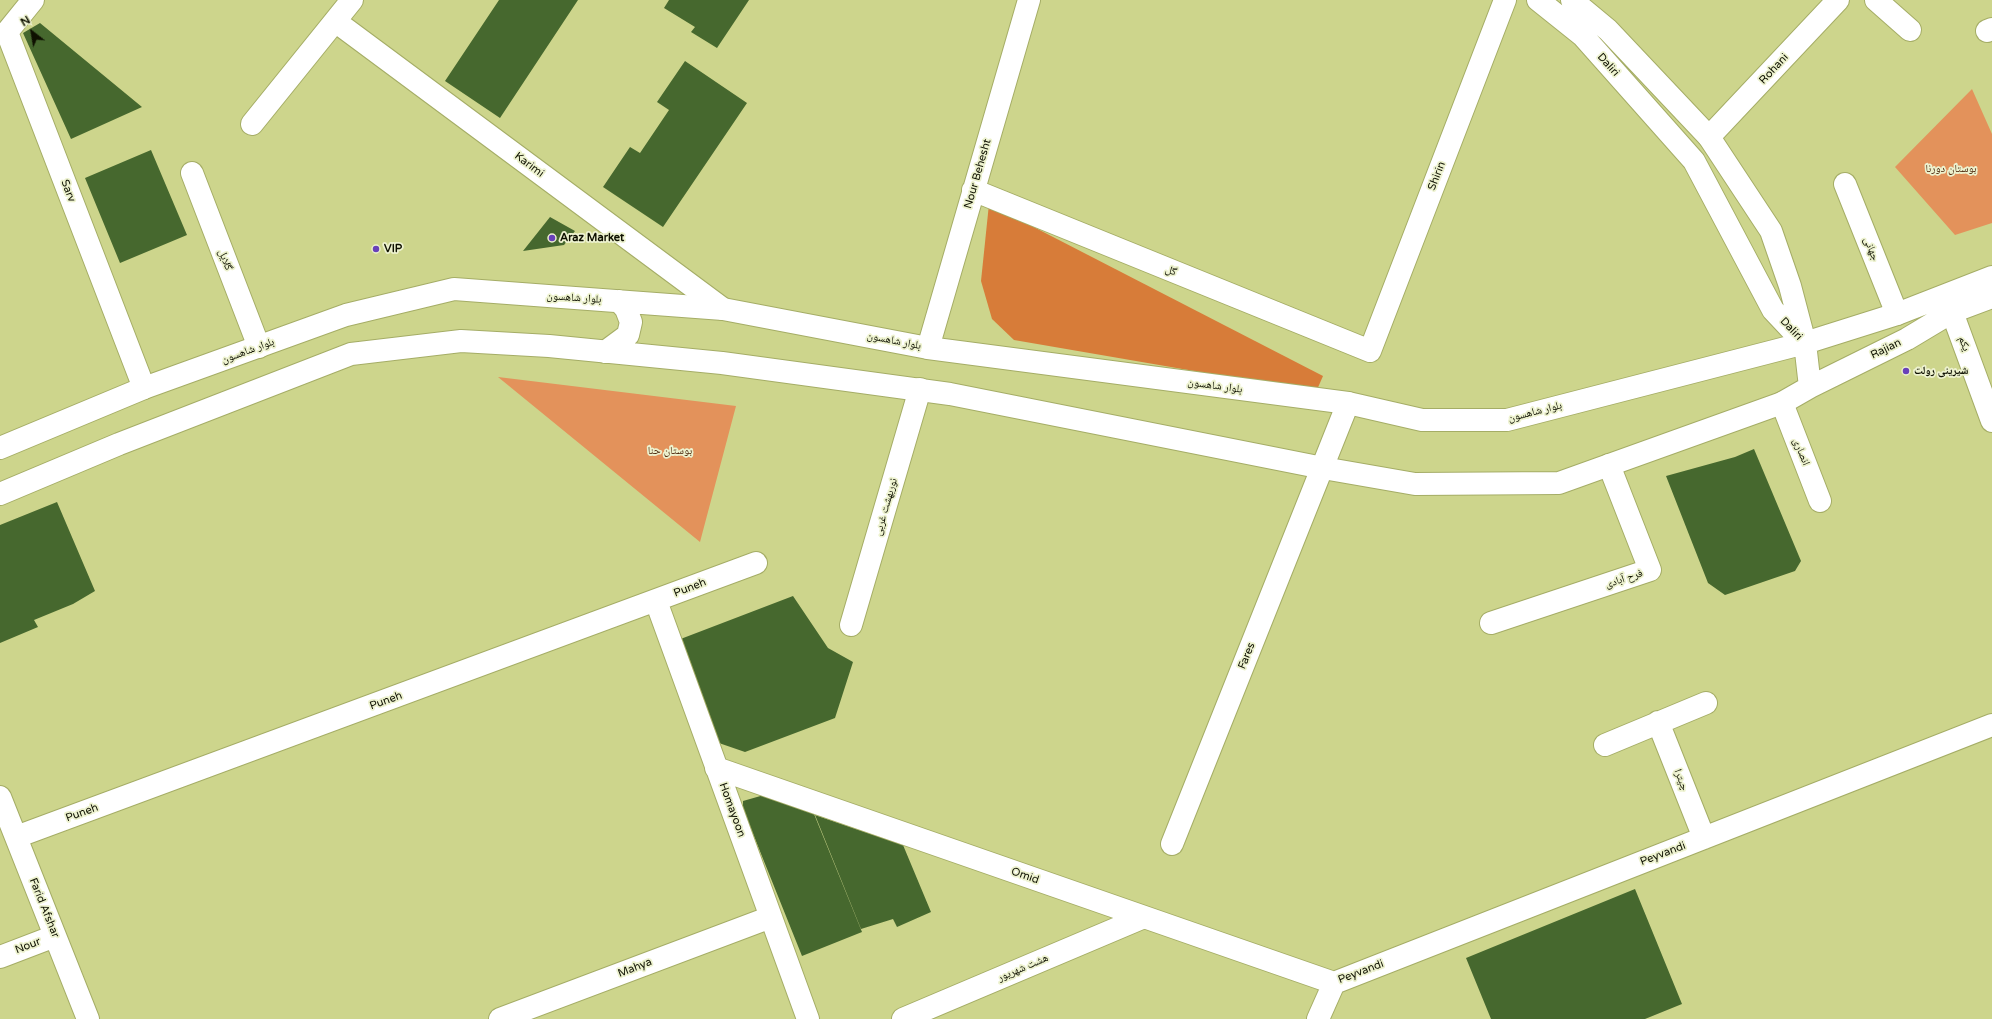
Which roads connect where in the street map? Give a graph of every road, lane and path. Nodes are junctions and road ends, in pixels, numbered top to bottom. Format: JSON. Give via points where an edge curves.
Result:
{"nodes":[{"id":1,"x":33,"y":0,"type":"edge"},
{"id":2,"x":352,"y":0,"type":"edge"},
{"id":3,"x":1029,"y":0,"type":"edge"},
{"id":4,"x":1505,"y":0,"type":"edge"},
{"id":5,"x":1538,"y":0,"type":"edge"},
{"id":6,"x":1572,"y":0,"type":"edge"},
{"id":7,"x":1838,"y":0,"type":"edge"},
{"id":8,"x":1876,"y":0,"type":"edge"},
{"id":9,"x":335,"y":20,"type":"junction"},
{"id":10,"x":1910,"y":30,"type":"dead end"},
{"id":11,"x":252,"y":124,"type":"dead end"},
{"id":12,"x":1709,"y":137,"type":"junction"},
{"id":13,"x":192,"y":173,"type":"dead end"},
{"id":14,"x":1845,"y":184,"type":"dead end"},
{"id":15,"x":973,"y":190,"type":"junction"},
{"id":16,"x":1992,"y":277,"type":"edge"},
{"id":17,"x":1992,"y":297,"type":"edge"},
{"id":18,"x":619,"y":301,"type":"junction"},
{"id":19,"x":723,"y":309,"type":"junction"},
{"id":20,"x":1952,"y":312,"type":"junction"},
{"id":21,"x":1897,"y":314,"type":"junction"},
{"id":22,"x":1805,"y":343,"type":"junction"},
{"id":23,"x":259,"y":347,"type":"junction"},
{"id":24,"x":928,"y":348,"type":"junction"},
{"id":25,"x":1370,"y":351,"type":"joint"},
{"id":26,"x":605,"y":352,"type":"junction"},
{"id":27,"x":1810,"y":387,"type":"junction"},
{"id":28,"x":144,"y":388,"type":"junction"},
{"id":29,"x":920,"y":389,"type":"junction"},
{"id":30,"x":1348,"y":403,"type":"junction"},
{"id":31,"x":1782,"y":403,"type":"junction"},
{"id":32,"x":1992,"y":421,"type":"edge"},
{"id":33,"x":0,"y":448,"type":"edge"},
{"id":34,"x":1609,"y":465,"type":"junction"},
{"id":35,"x":1323,"y":468,"type":"junction"},
{"id":36,"x":0,"y":494,"type":"edge"},
{"id":37,"x":1820,"y":501,"type":"dead end"},
{"id":38,"x":756,"y":563,"type":"dead end"},
{"id":39,"x":656,"y":601,"type":"junction"},
{"id":40,"x":1491,"y":624,"type":"dead end"},
{"id":41,"x":851,"y":625,"type":"dead end"},
{"id":42,"x":1706,"y":703,"type":"dead end"},
{"id":43,"x":1658,"y":722,"type":"junction"},
{"id":44,"x":1992,"y":725,"type":"edge"},
{"id":45,"x":1605,"y":744,"type":"dead end"},
{"id":46,"x":716,"y":768,"type":"junction"},
{"id":47,"x":0,"y":797,"type":"edge"},
{"id":48,"x":16,"y":837,"type":"junction"},
{"id":49,"x":1704,"y":838,"type":"junction"},
{"id":50,"x":1172,"y":844,"type":"dead end"},
{"id":51,"x":771,"y":917,"type":"junction"},
{"id":52,"x":1144,"y":917,"type":"junction"},
{"id":53,"x":55,"y":936,"type":"junction"},
{"id":54,"x":0,"y":957,"type":"edge"},
{"id":55,"x":1334,"y":983,"type":"junction"},
{"id":56,"x":88,"y":1019,"type":"edge"},
{"id":57,"x":500,"y":1019,"type":"edge"},
{"id":58,"x":808,"y":1019,"type":"edge"},
{"id":59,"x":903,"y":1019,"type":"edge"},
{"id":60,"x":1318,"y":1019,"type":"edge"}],
"edges":[{"from":1,"to":28,"type":"street","name":"Sarv","via":[[7,32]]},
{"from":2,"to":9,"type":"street"},
{"from":3,"to":15,"type":"street","name":"Nour Behesht"},
{"from":4,"to":25,"type":"street","name":"Shirin"},
{"from":5,"to":22,"type":"street","name":"Daliri","via":[[1583,36],[1694,161],[1773,310]]},
{"from":6,"to":12,"type":"street","name":"Daliri","via":[[1608,30]]},
{"from":7,"to":12,"type":"street","name":"Rohani"},
{"from":8,"to":10,"type":"street"},
{"from":9,"to":11,"type":"street"},
{"from":9,"to":19,"type":"street","name":"Karimi"},
{"from":12,"to":22,"type":"street","name":"Daliri","via":[[1771,231],[1790,286]]},
{"from":13,"to":23,"type":"street","name":"گلایل"},
{"from":14,"to":21,"type":"street","name":"جهانی"},
{"from":15,"to":24,"type":"street","name":"Nour Behesht"},
{"from":15,"to":25,"type":"street","name":"گل"},
{"from":16,"to":21,"type":"street"},
{"from":17,"to":20,"type":"street","name":"Rajian"},
{"from":18,"to":19,"type":"street","name":"بلوار شاهسون"},
{"from":18,"to":23,"type":"street","name":"بلوار شاهسون","via":[[454,289],[346,315]]},
{"from":18,"to":26,"type":"street","via":[[631,322],[628,335]]},
{"from":19,"to":24,"type":"street","name":"بلوار شاهسون"},
{"from":20,"to":27,"type":"street","name":"Rajian","via":[[1907,339]]},
{"from":20,"to":32,"type":"street","name":"یکم"},
{"from":21,"to":22,"type":"street"},
{"from":22,"to":27,"type":"street"},
{"from":22,"to":30,"type":"street","name":"بلوار شاهسون","via":[[1507,420],[1422,420]]},
{"from":23,"to":28,"type":"street","name":"بلوار شاهسون"},
{"from":24,"to":30,"type":"street","name":"بلوار شاهسون"},
{"from":26,"to":29,"type":"street","via":[[722,362]]},
{"from":26,"to":36,"type":"street","via":[[461,341],[350,354],[119,444]]},
{"from":27,"to":31,"type":"street","name":"Rajian"},
{"from":28,"to":33,"type":"street","name":"بلوار شاهسون"},
{"from":29,"to":35,"type":"street"},
{"from":29,"to":41,"type":"street","name":"نوربهشت غربی"},
{"from":30,"to":35,"type":"street","name":"Fares"},
{"from":31,"to":34,"type":"street"},
{"from":31,"to":37,"type":"street","name":"انصاری"},
{"from":34,"to":35,"type":"street","via":[[1559,484],[1415,484]]},
{"from":34,"to":40,"type":"street","name":"فرح آبادی","via":[[1650,570]]},
{"from":35,"to":50,"type":"street","name":"Fares"},
{"from":38,"to":39,"type":"street","name":"Puneh"},
{"from":39,"to":46,"type":"street","name":"Homayoon"},
{"from":39,"to":48,"type":"street","name":"Puneh"},
{"from":42,"to":43,"type":"street"},
{"from":43,"to":45,"type":"street"},
{"from":43,"to":49,"type":"street","name":"چیترا"},
{"from":44,"to":49,"type":"street","name":"Peyvandi"},
{"from":46,"to":51,"type":"street","name":"Homayoon"},
{"from":46,"to":52,"type":"street","name":"Omid"},
{"from":47,"to":48,"type":"street","name":"Farid Afshar"},
{"from":48,"to":53,"type":"street","name":"Farid Afshar"},
{"from":49,"to":55,"type":"street","name":"Peyvandi"},
{"from":51,"to":57,"type":"street","name":"Mahya"},
{"from":51,"to":58,"type":"street","name":"Homayoon"},
{"from":52,"to":55,"type":"street","name":"Omid"},
{"from":52,"to":59,"type":"street","name":"هشت شهریور"},
{"from":53,"to":54,"type":"street","name":"Nour"},
{"from":53,"to":56,"type":"street","name":"Farid Afshar"},
{"from":55,"to":60,"type":"street"}]}
